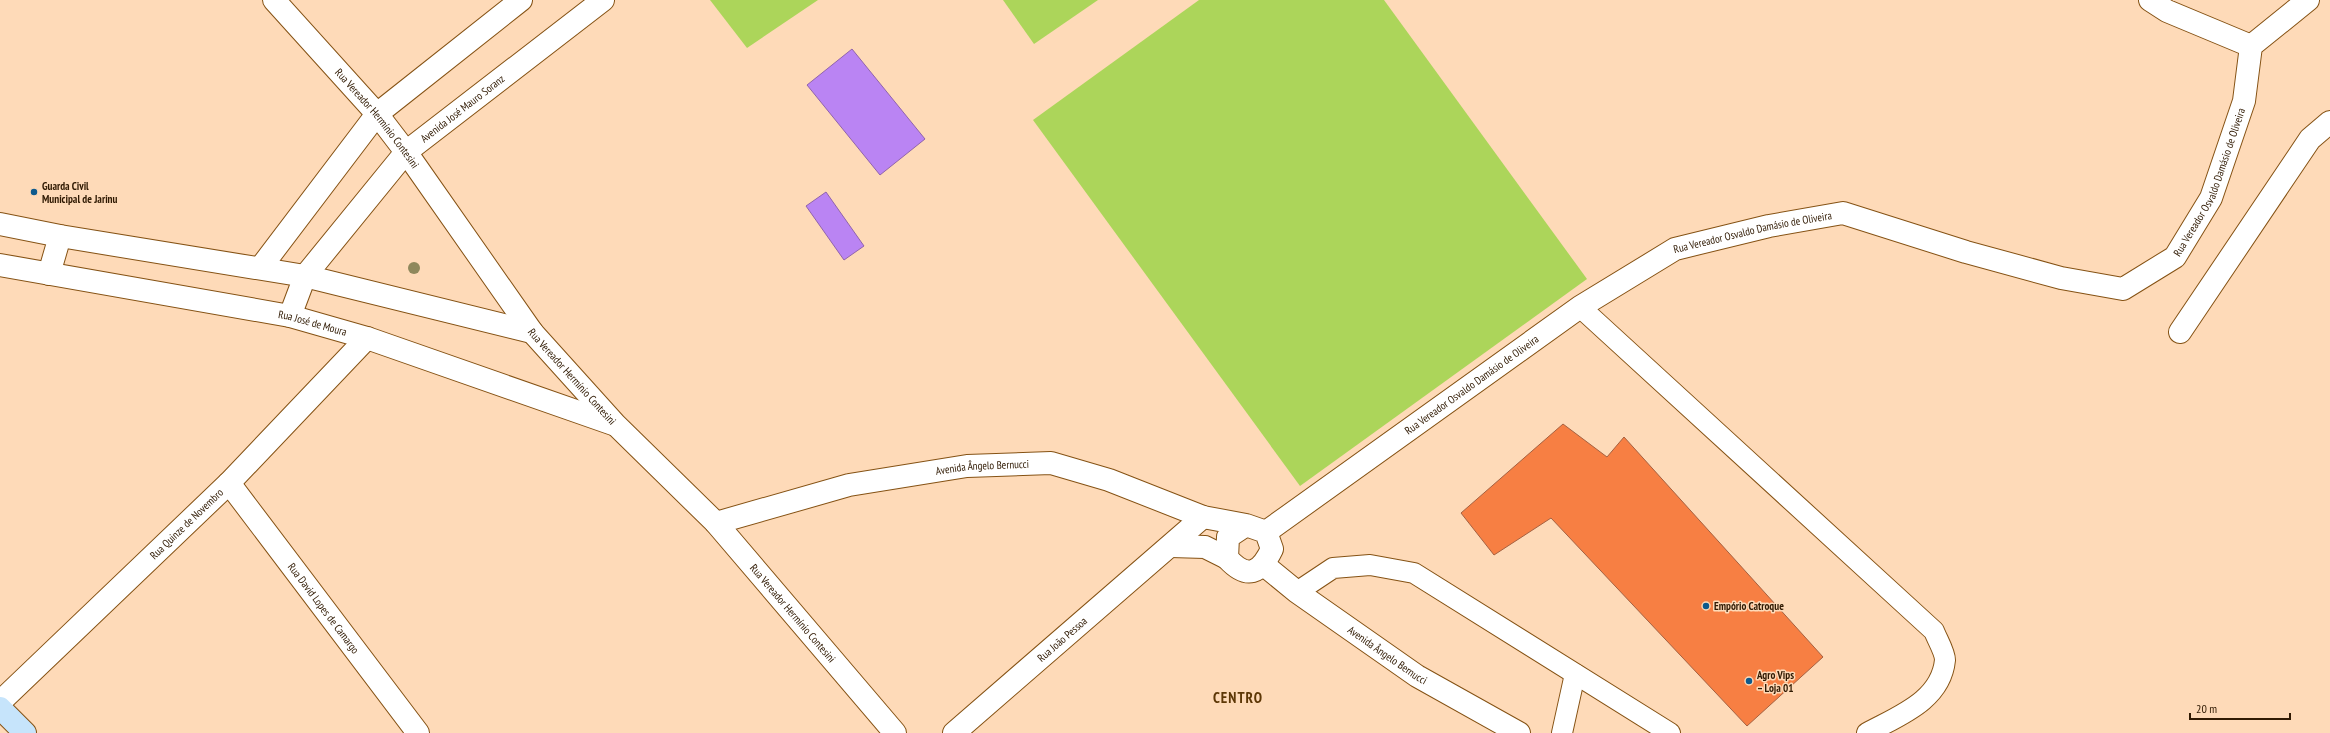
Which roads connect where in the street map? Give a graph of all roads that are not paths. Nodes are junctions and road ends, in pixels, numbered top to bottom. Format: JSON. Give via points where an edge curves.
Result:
{"nodes":[{"id":1,"x":274,"y":0,"type":"edge"},
{"id":2,"x":521,"y":0,"type":"edge"},
{"id":3,"x":603,"y":0,"type":"edge"},
{"id":4,"x":2150,"y":0,"type":"edge"},
{"id":5,"x":2308,"y":0,"type":"edge"},
{"id":6,"x":2251,"y":46,"type":"junction"},
{"id":7,"x":377,"y":114,"type":"junction"},
{"id":8,"x":2330,"y":122,"type":"edge"},
{"id":9,"x":406,"y":152,"type":"junction"},
{"id":10,"x":0,"y":224,"type":"edge"},
{"id":11,"x":60,"y":236,"type":"junction"},
{"id":12,"x":0,"y":265,"type":"edge"},
{"id":13,"x":261,"y":267,"type":"junction"},
{"id":14,"x":49,"y":274,"type":"junction"},
{"id":15,"x":305,"y":276,"type":"junction"},
{"id":16,"x":1580,"y":306,"type":"junction"},
{"id":17,"x":290,"y":316,"type":"junction"},
{"id":18,"x":532,"y":332,"type":"junction"},
{"id":19,"x":2180,"y":332,"type":"dead end"},
{"id":20,"x":367,"y":338,"type":"junction"},
{"id":21,"x":615,"y":424,"type":"junction"},
{"id":22,"x":228,"y":483,"type":"junction"},
{"id":23,"x":1203,"y":517,"type":"junction"},
{"id":24,"x":716,"y":524,"type":"junction"},
{"id":25,"x":1256,"y":529,"type":"junction"},
{"id":26,"x":1171,"y":546,"type":"junction"},
{"id":27,"x":1227,"y":558,"type":"junction"},
{"id":28,"x":1264,"y":565,"type":"junction"},
{"id":29,"x":1297,"y":592,"type":"junction"},
{"id":30,"x":1575,"y":674,"type":"junction"},
{"id":31,"x":0,"y":702,"type":"edge"},
{"id":32,"x":0,"y":708,"type":"edge"},
{"id":33,"x":25,"y":733,"type":"edge"},
{"id":34,"x":418,"y":733,"type":"edge"},
{"id":35,"x":895,"y":733,"type":"edge"},
{"id":36,"x":954,"y":733,"type":"edge"},
{"id":37,"x":1519,"y":733,"type":"edge"},
{"id":38,"x":1562,"y":733,"type":"edge"},
{"id":39,"x":1670,"y":733,"type":"edge"},
{"id":40,"x":1867,"y":733,"type":"edge"}],
"edges":[{"from":1,"to":7,"type":"street","name":"Rua Vereador Hermínio Contesini"},
{"from":2,"to":7,"type":"street"},
{"from":3,"to":9,"type":"street","name":"Avenida José Mauro Soranz"},
{"from":4,"to":6,"type":"street","via":[[2167,11]]},
{"from":5,"to":6,"type":"street"},
{"from":6,"to":16,"type":"street","name":"Rua Vereador Osvaldo Damásio de Oliveira","via":[[2244,101],[2212,198],[2175,257],[2123,289],[2061,278],[1966,252],[1843,213],[1769,226],[1675,249]]},
{"from":7,"to":9,"type":"street","name":"Rua Vereador Hermínio Contesini"},
{"from":7,"to":13,"type":"street"},
{"from":8,"to":19,"type":"street","via":[[2310,139]]},
{"from":9,"to":15,"type":"street","name":"Avenida José Mauro Soranz"},
{"from":9,"to":18,"type":"street","name":"Rua Vereador Hermínio Contesini"},
{"from":10,"to":11,"type":"street"},
{"from":11,"to":13,"type":"street"},
{"from":11,"to":14,"type":"street"},
{"from":12,"to":14,"type":"street","name":"Rua José de Moura"},
{"from":13,"to":15,"type":"street"},
{"from":14,"to":17,"type":"street","name":"Rua José de Moura"},
{"from":15,"to":17,"type":"street","name":"Avenida José Mauro Soranz"},
{"from":15,"to":18,"type":"street"},
{"from":16,"to":25,"type":"street","name":"Rua Vereador Osvaldo Damásio de Oliveira"},
{"from":16,"to":40,"type":"lane","via":[[1934,631],[1945,659],[1938,685],[1920,703]]},
{"from":17,"to":20,"type":"street","name":"Rua José de Moura"},
{"from":18,"to":21,"type":"street","name":"Rua Vereador Hermínio Contesini"},
{"from":20,"to":21,"type":"street","name":"Rua José de Moura"},
{"from":20,"to":22,"type":"street","name":"Rua Quinze de Novembro"},
{"from":21,"to":24,"type":"street","name":"Rua Vereador Hermínio Contesini"},
{"from":22,"to":31,"type":"street","name":"Rua Quinze de Novembro"},
{"from":22,"to":34,"type":"street","name":"Rua David Lopes de Camargo"},
{"from":23,"to":24,"type":"street","name":"Avenida Ângelo Bernucci","via":[[1109,480],[1051,463],[968,466],[849,485]]},
{"from":23,"to":25,"type":"street","name":"Avenida Ângelo Bernucci"},
{"from":23,"to":26,"type":"street","name":"Rua João Pessoa"},
{"from":24,"to":35,"type":"street","name":"Rua Vereador Hermínio Contesini"},
{"from":25,"to":27,"type":"street","via":[[1228,537]]},
{"from":25,"to":28,"type":"street","via":[[1272,549]]},
{"from":26,"to":27,"type":"street","via":[[1206,547]]},
{"from":26,"to":36,"type":"street","name":"Rua João Pessoa"},
{"from":27,"to":28,"type":"street","via":[[1237,569],[1251,572]]},
{"from":28,"to":29,"type":"street","name":"Avenida Ângelo Bernucci"},
{"from":29,"to":30,"type":"lane","via":[[1333,568],[1370,565],[1414,573]]},
{"from":29,"to":37,"type":"street","name":"Avenida Ângelo Bernucci","via":[[1417,676]]},
{"from":30,"to":38,"type":"lane"},
{"from":30,"to":39,"type":"lane"},
{"from":32,"to":33,"type":"main road"}]}
